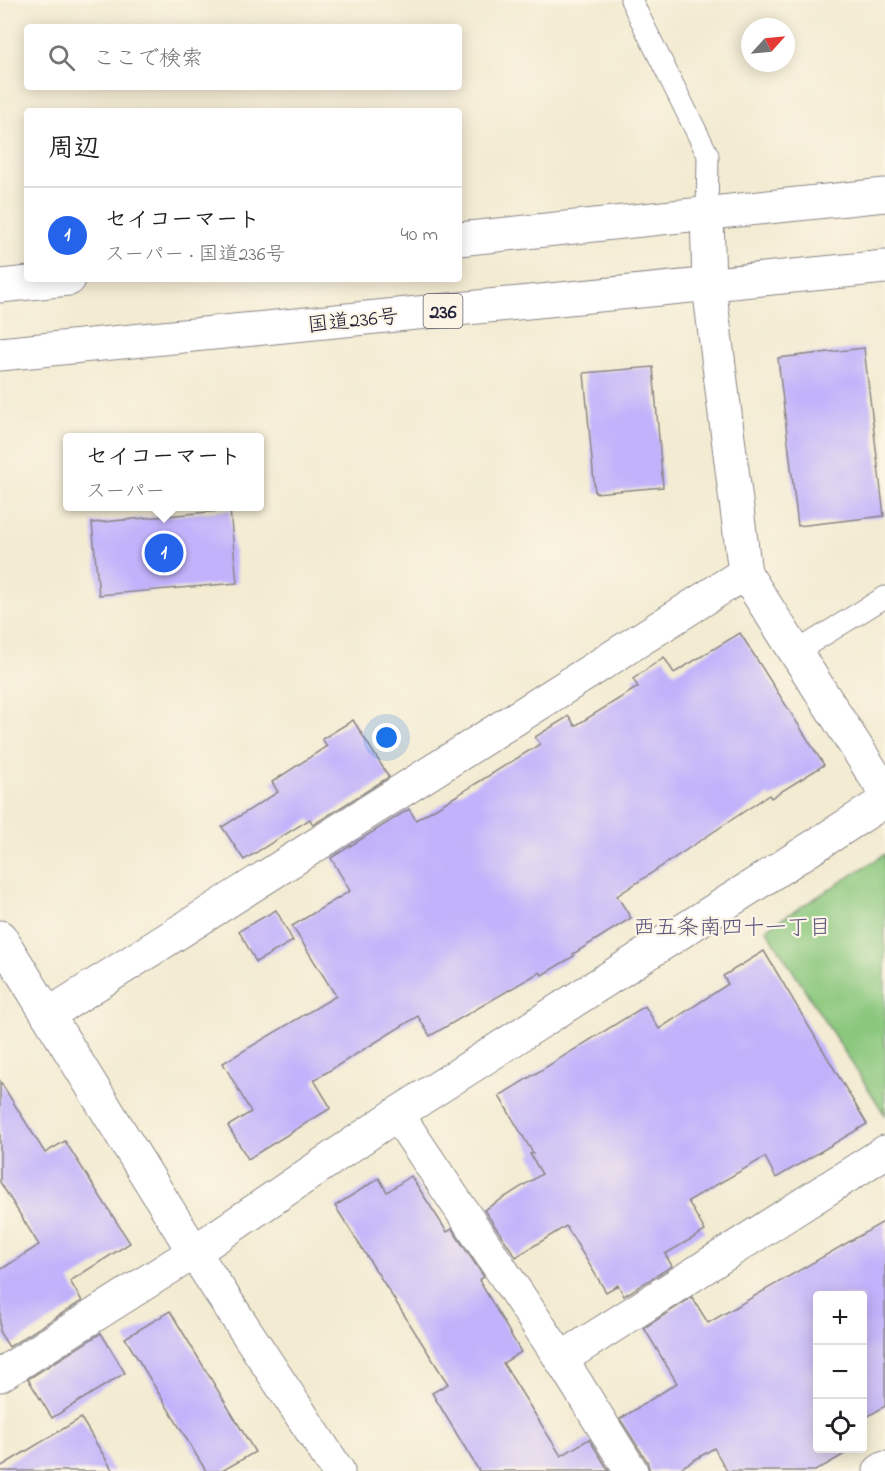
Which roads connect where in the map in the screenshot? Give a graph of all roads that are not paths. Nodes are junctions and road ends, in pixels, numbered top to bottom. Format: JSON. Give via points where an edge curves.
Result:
{"nodes":[{"id":1,"x":634,"y":1,"type":"edge"},
{"id":2,"x":885,"y":195,"type":"edge"},
{"id":3,"x":707,"y":213,"type":"junction"},
{"id":4,"x":462,"y":239,"type":"edge"},
{"id":5,"x":885,"y":267,"type":"edge"},
{"id":6,"x":39,"y":282,"type":"edge"},
{"id":7,"x":0,"y":286,"type":"edge"},
{"id":8,"x":709,"y":286,"type":"junction"},
{"id":9,"x":0,"y":354,"type":"edge"},
{"id":10,"x":745,"y":573,"type":"junction"},
{"id":11,"x":885,"y":597,"type":"edge"},
{"id":12,"x":796,"y":652,"type":"junction"},
{"id":13,"x":885,"y":792,"type":"edge"},
{"id":14,"x":885,"y":801,"type":"edge"},
{"id":15,"x":0,"y":937,"type":"edge"},
{"id":16,"x":48,"y":1015,"type":"junction"},
{"id":17,"x":397,"y":1114,"type":"junction"},
{"id":18,"x":885,"y":1152,"type":"edge"},
{"id":19,"x":194,"y":1252,"type":"junction"},
{"id":20,"x":561,"y":1359,"type":"junction"},
{"id":21,"x":0,"y":1375,"type":"edge"},
{"id":22,"x":885,"y":1468,"type":"edge"},
{"id":23,"x":338,"y":1471,"type":"edge"},
{"id":24,"x":631,"y":1471,"type":"edge"},
{"id":25,"x":880,"y":1471,"type":"edge"}],
"edges":[{"from":1,"to":3,"type":"lane","via":[[708,155]]},
{"from":2,"to":3,"type":"main road"},
{"from":3,"to":4,"type":"main road"},
{"from":3,"to":8,"type":"main road"},
{"from":5,"to":8,"type":"main road","name":"国道236号","number":"236"},
{"from":6,"to":7,"type":"main road"},
{"from":8,"to":9,"type":"main road","name":"国道236号","number":"236"},
{"from":8,"to":10,"type":"main road"},
{"from":10,"to":12,"type":"main road"},
{"from":10,"to":16,"type":"main road"},
{"from":11,"to":12,"type":"lane"},
{"from":12,"to":13,"type":"main road"},
{"from":14,"to":17,"type":"main road"},
{"from":15,"to":16,"type":"main road"},
{"from":16,"to":19,"type":"main road"},
{"from":17,"to":19,"type":"main road"},
{"from":17,"to":20,"type":"main road"},
{"from":18,"to":20,"type":"main road"},
{"from":19,"to":21,"type":"main road"},
{"from":19,"to":23,"type":"main road"},
{"from":20,"to":24,"type":"main road"},
{"from":22,"to":25,"type":"main road"}]}
